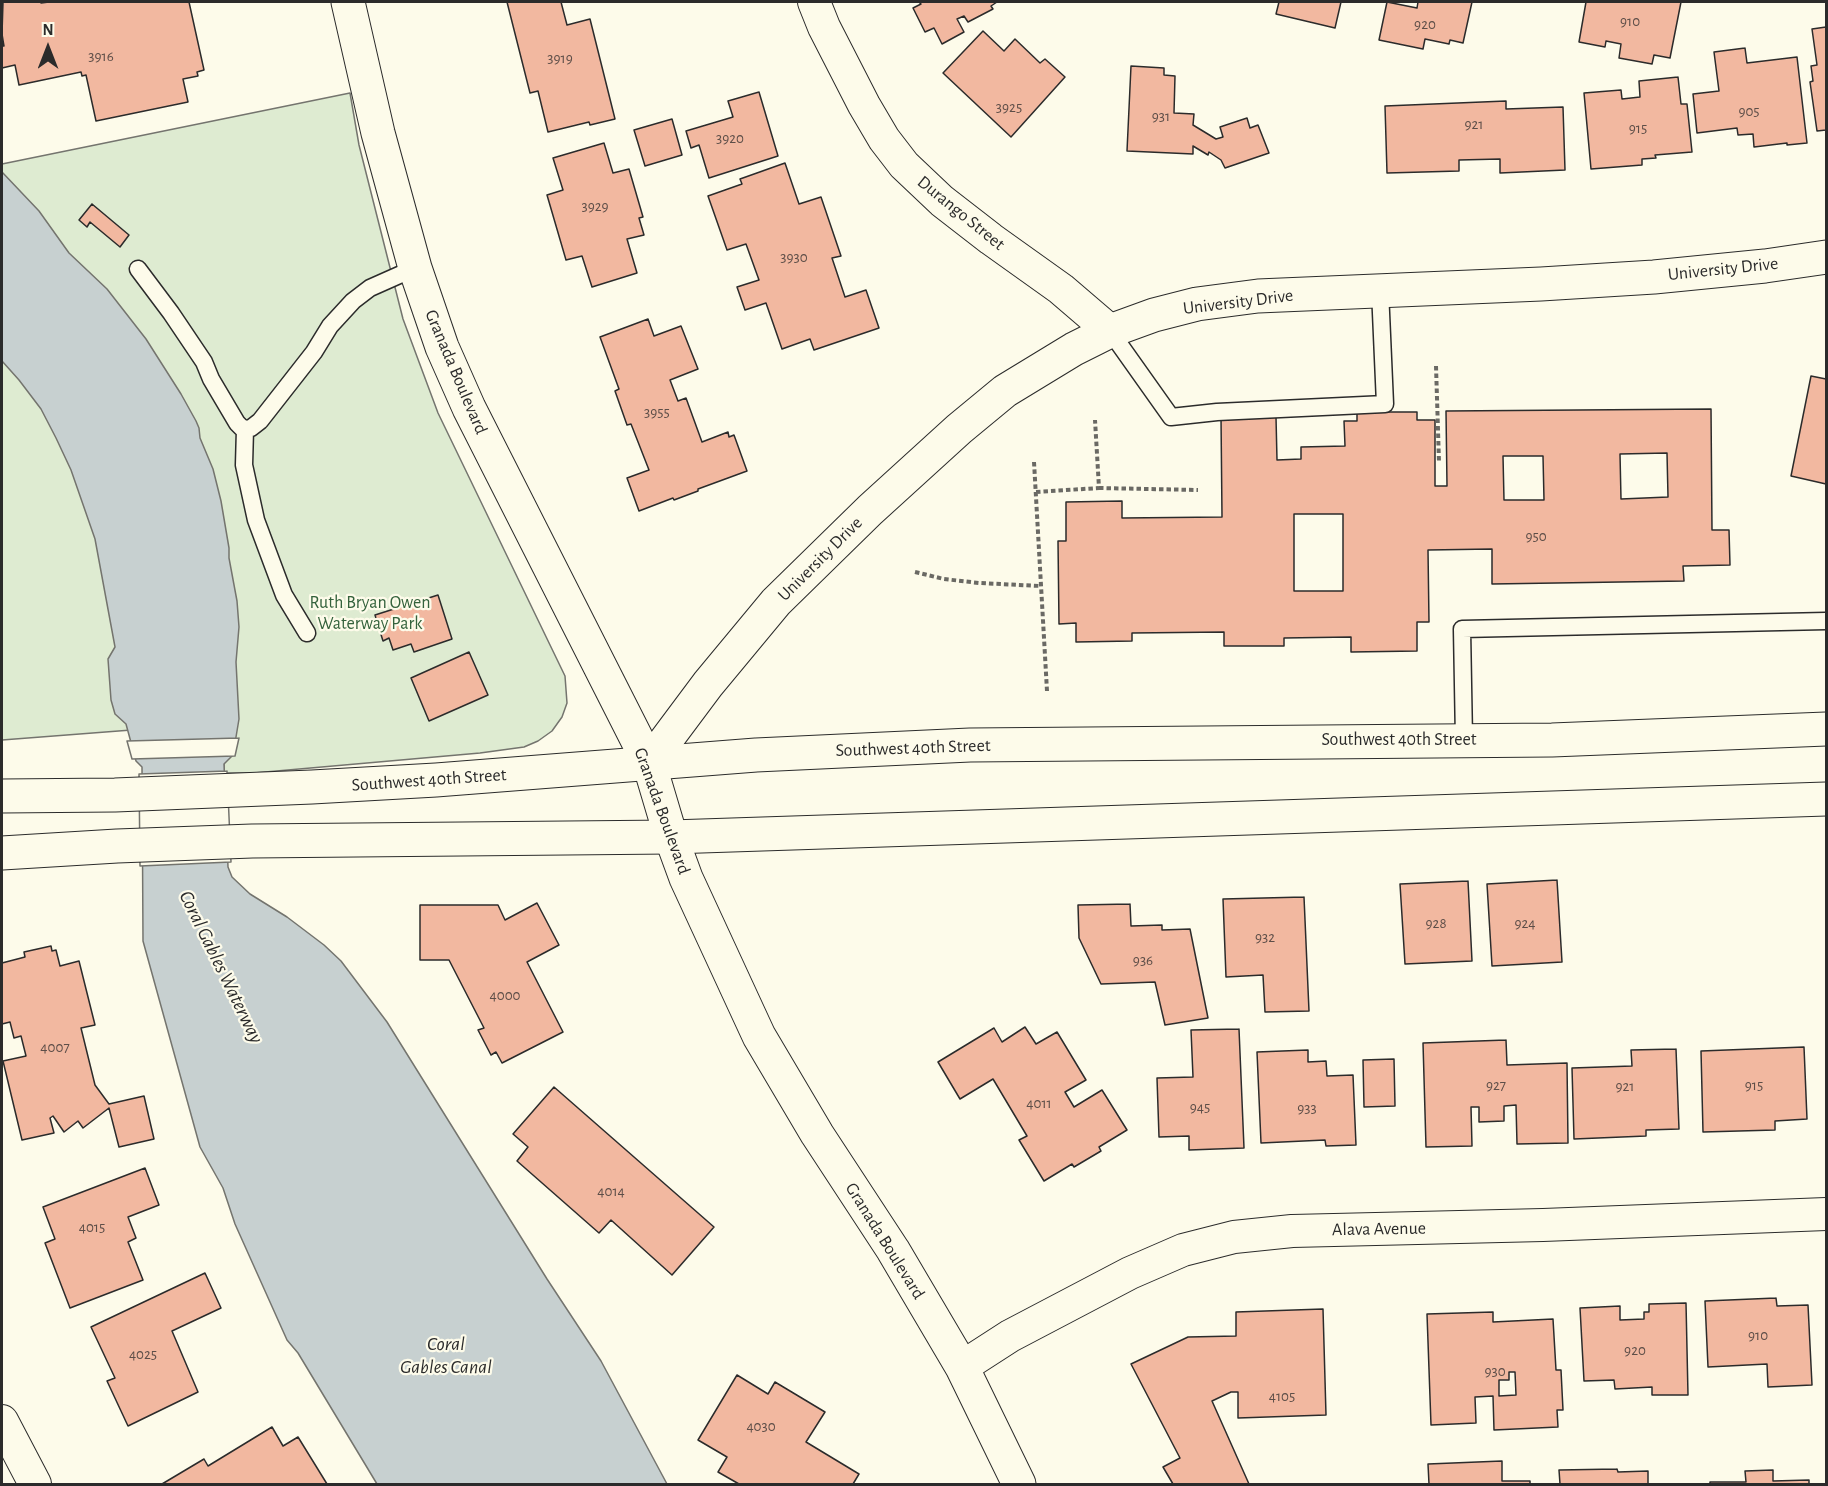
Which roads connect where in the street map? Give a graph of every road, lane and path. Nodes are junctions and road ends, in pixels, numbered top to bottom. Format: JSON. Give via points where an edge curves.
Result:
{"nodes":[{"id":1,"x":348,"y":2,"type":"edge"},
{"id":2,"x":814,"y":2,"type":"edge"},
{"id":3,"x":1827,"y":257,"type":"edge"},
{"id":4,"x":416,"y":268,"type":"junction"},
{"id":5,"x":138,"y":269,"type":"dead end"},
{"id":6,"x":1380,"y":290,"type":"junction"},
{"id":7,"x":1110,"y":331,"type":"junction"},
{"id":8,"x":1436,"y":366,"type":"dead end"},
{"id":9,"x":1095,"y":420,"type":"dead end"},
{"id":10,"x":245,"y":429,"type":"junction"},
{"id":11,"x":1035,"y":462,"type":"dead end"},
{"id":12,"x":1439,"y":462,"type":"dead end"},
{"id":13,"x":1099,"y":489,"type":"junction"},
{"id":14,"x":1198,"y":490,"type":"dead end"},
{"id":15,"x":1036,"y":492,"type":"junction"},
{"id":16,"x":915,"y":572,"type":"dead end"},
{"id":17,"x":1041,"y":586,"type":"junction"},
{"id":18,"x":1827,"y":621,"type":"edge"},
{"id":19,"x":307,"y":633,"type":"dead end"},
{"id":20,"x":1047,"y":691,"type":"dead end"},
{"id":21,"x":1827,"y":729,"type":"edge"},
{"id":22,"x":1464,"y":740,"type":"junction"},
{"id":23,"x":649,"y":763,"type":"junction"},
{"id":24,"x":2,"y":796,"type":"edge"},
{"id":25,"x":1827,"y":799,"type":"edge"},
{"id":26,"x":671,"y":837,"type":"junction"},
{"id":27,"x":2,"y":853,"type":"edge"},
{"id":28,"x":1827,"y":1214,"type":"edge"},
{"id":29,"x":962,"y":1367,"type":"junction"},
{"id":30,"x":2,"y":1421,"type":"edge"},
{"id":31,"x":35,"y":1485,"type":"edge"},
{"id":32,"x":1019,"y":1485,"type":"edge"}],
"edges":[{"from":1,"to":4,"type":"main road","name":"Granada Boulevard","via":[[378,133]]},
{"from":2,"to":7,"type":"street","name":"Durango Street","via":[[864,105],[904,165],[942,201],[1062,289]]},
{"from":3,"to":6,"type":"main road","name":"University Drive","via":[[1654,277]]},
{"from":4,"to":10,"type":"lane","via":[[370,288],[354,301],[330,326],[260,421]]},
{"from":4,"to":23,"type":"main road","name":"Granada Boulevard","via":[[442,347],[470,408]]},
{"from":5,"to":10,"type":"lane","via":[[171,312],[237,423]]},
{"from":6,"to":7,"type":"main road","name":"University Drive","via":[[1258,296],[1197,304]]},
{"from":6,"to":7,"type":"lane","via":[[1385,404],[1171,417]]},
{"from":7,"to":23,"type":"main road","name":"University Drive","via":[[1005,392],[899,482],[776,603]]},
{"from":8,"to":12,"type":"path"},
{"from":9,"to":13,"type":"path"},
{"from":10,"to":19,"type":"lane","via":[[244,465],[256,520],[284,596]]},
{"from":11,"to":15,"type":"path"},
{"from":13,"to":14,"type":"path"},
{"from":13,"to":15,"type":"path"},
{"from":15,"to":17,"type":"path"},
{"from":16,"to":17,"type":"path","via":[[979,583]]},
{"from":17,"to":20,"type":"path"},
{"from":18,"to":22,"type":"lane","via":[[1462,629]]},
{"from":21,"to":22,"type":"main road","name":"Southwest 40th Street"},
{"from":22,"to":23,"type":"main road","name":"Southwest 40th Street","via":[[970,745]]},
{"from":23,"to":24,"type":"main road","name":"Southwest 40th Street","via":[[250,790]]},
{"from":23,"to":26,"type":"main road","name":"Granada Boulevard"},
{"from":25,"to":26,"type":"main road"},
{"from":26,"to":27,"type":"main road","via":[[252,841]]},
{"from":26,"to":29,"type":"main road","name":"Granada Boulevard","via":[[759,1036]]},
{"from":28,"to":29,"type":"street","name":"Alava Avenue","via":[[1315,1230],[1234,1238],[1183,1250],[1130,1273],[1010,1336]]},
{"from":29,"to":32,"type":"main road","name":"Granada Boulevard"},
{"from":30,"to":31,"type":"street"}]}
